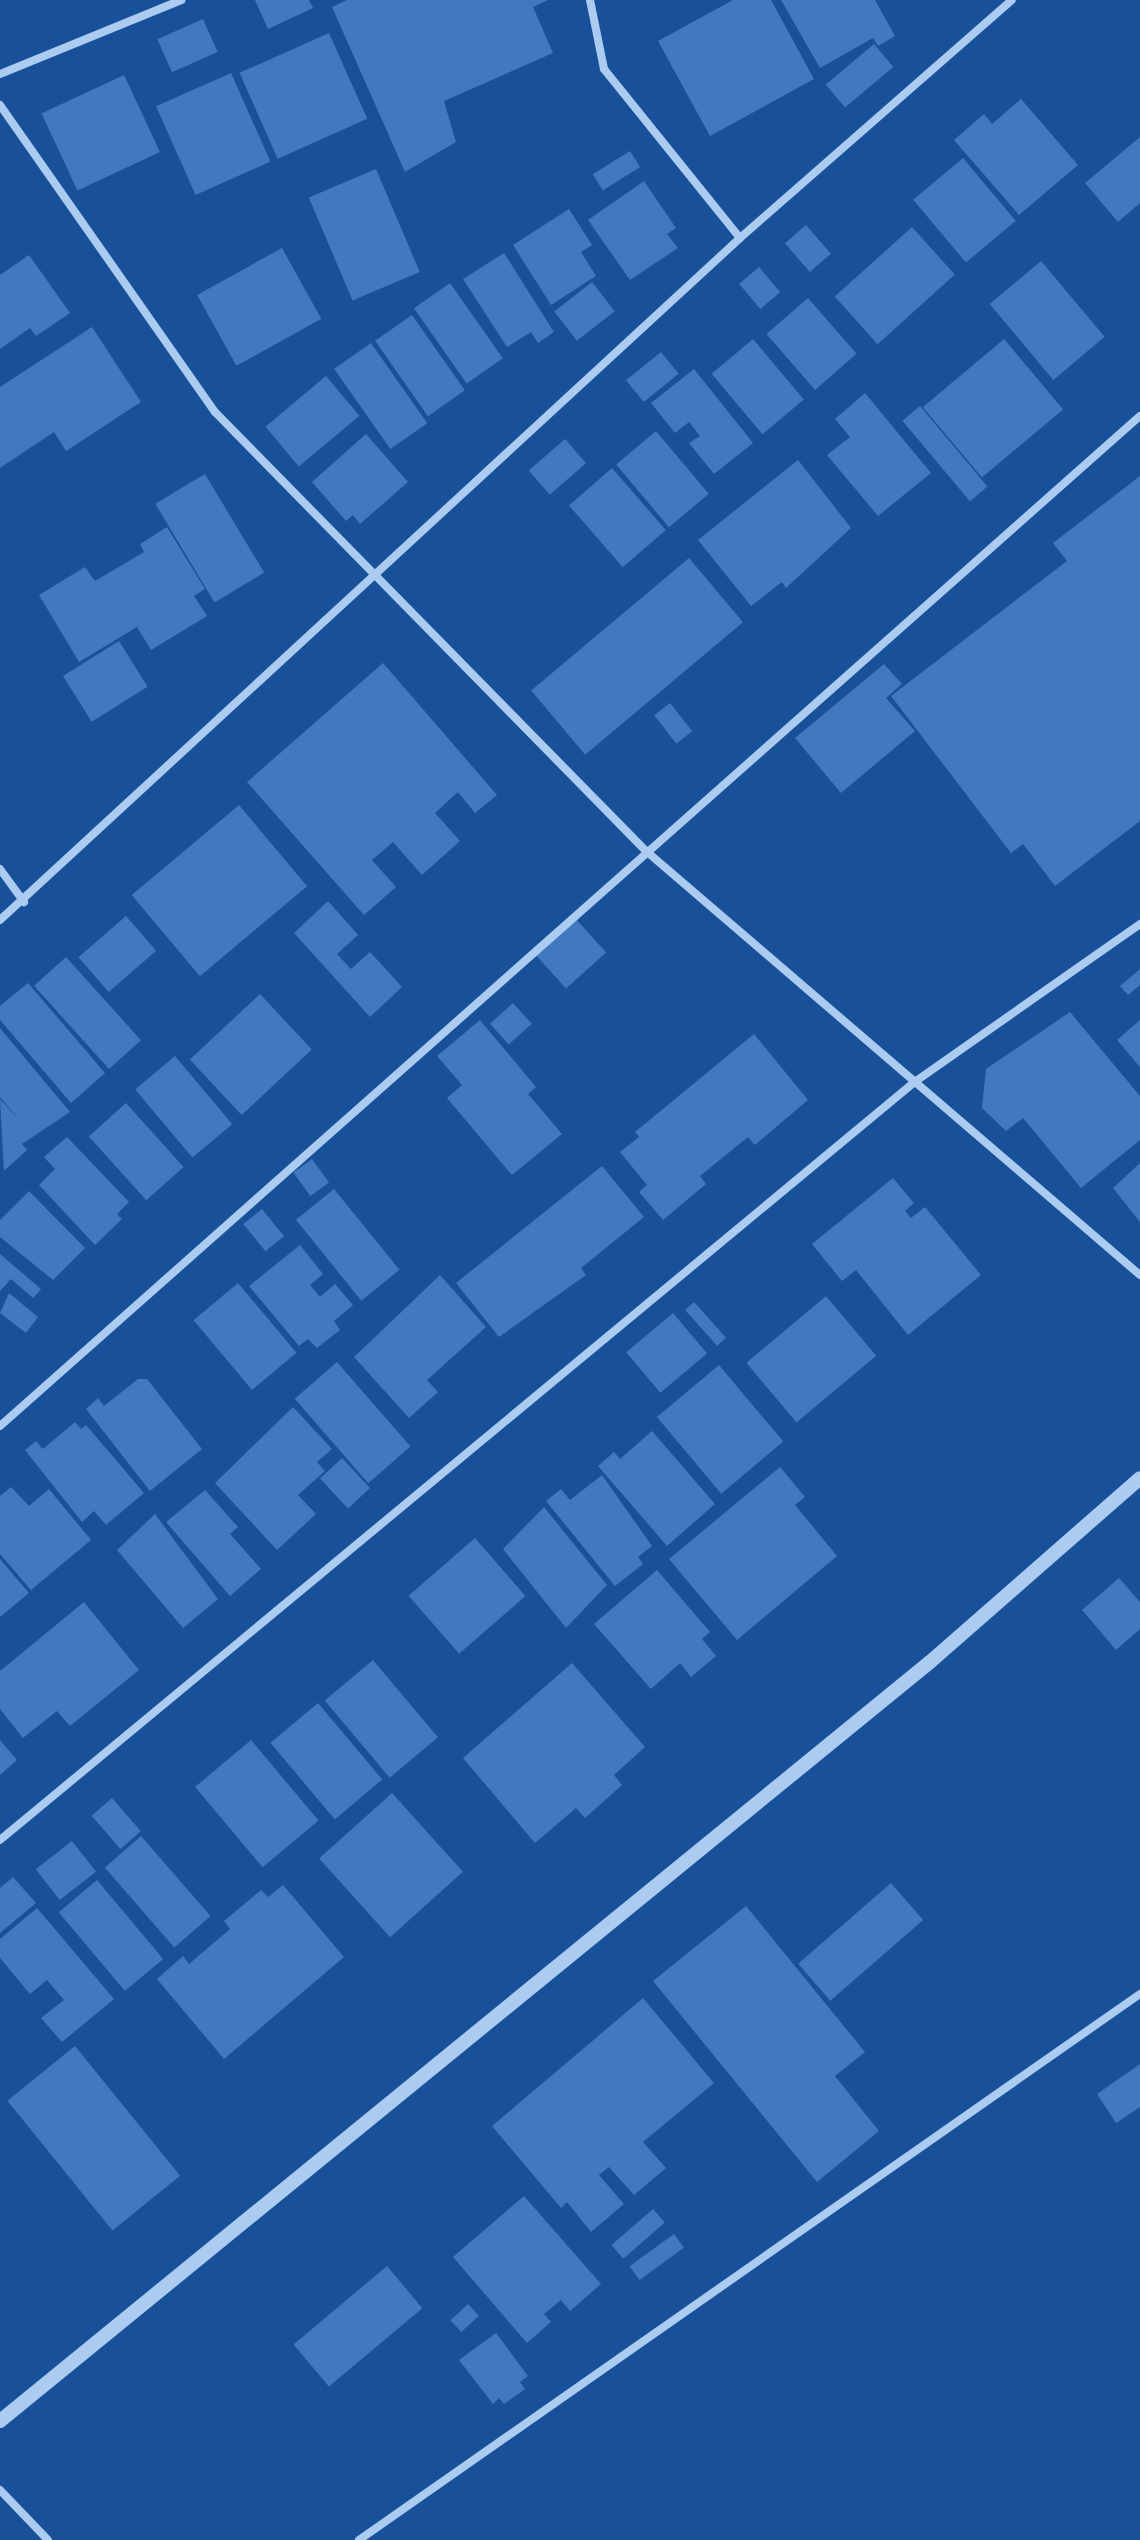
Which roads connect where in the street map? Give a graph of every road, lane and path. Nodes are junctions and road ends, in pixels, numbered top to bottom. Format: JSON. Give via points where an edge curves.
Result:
{"nodes":[{"id":1,"x":181,"y":0,"type":"edge"},
{"id":2,"x":590,"y":0,"type":"edge"},
{"id":3,"x":1012,"y":0,"type":"edge"},
{"id":4,"x":0,"y":74,"type":"edge"},
{"id":5,"x":0,"y":105,"type":"edge"},
{"id":6,"x":740,"y":238,"type":"junction"},
{"id":7,"x":1140,"y":416,"type":"edge"},
{"id":8,"x":373,"y":572,"type":"junction"},
{"id":9,"x":646,"y":851,"type":"junction"},
{"id":10,"x":0,"y":869,"type":"edge"},
{"id":11,"x":24,"y":902,"type":"junction"},
{"id":12,"x":0,"y":920,"type":"edge"},
{"id":13,"x":1140,"y":924,"type":"edge"},
{"id":14,"x":916,"y":1081,"type":"junction"},
{"id":15,"x":1140,"y":1275,"type":"edge"},
{"id":16,"x":0,"y":1426,"type":"edge"},
{"id":17,"x":1140,"y":1478,"type":"edge"},
{"id":18,"x":0,"y":1840,"type":"edge"},
{"id":19,"x":1140,"y":1994,"type":"edge"},
{"id":20,"x":0,"y":2421,"type":"edge"},
{"id":21,"x":0,"y":2490,"type":"edge"},
{"id":22,"x":48,"y":2540,"type":"edge"},
{"id":23,"x":359,"y":2540,"type":"edge"}],
"edges":[{"from":1,"to":4,"type":"street"},
{"from":2,"to":6,"type":"street","via":[[604,69]]},
{"from":3,"to":6,"type":"street"},
{"from":5,"to":8,"type":"street","via":[[215,412]]},
{"from":6,"to":8,"type":"street"},
{"from":7,"to":9,"type":"street"},
{"from":8,"to":9,"type":"street"},
{"from":8,"to":11,"type":"street"},
{"from":9,"to":14,"type":"street"},
{"from":9,"to":16,"type":"street"},
{"from":10,"to":11,"type":"street"},
{"from":11,"to":12,"type":"street"},
{"from":13,"to":14,"type":"street"},
{"from":14,"to":15,"type":"street"},
{"from":14,"to":18,"type":"street"},
{"from":17,"to":20,"type":"street","via":[[930,1662]]},
{"from":19,"to":23,"type":"street"},
{"from":21,"to":22,"type":"street"}]}
